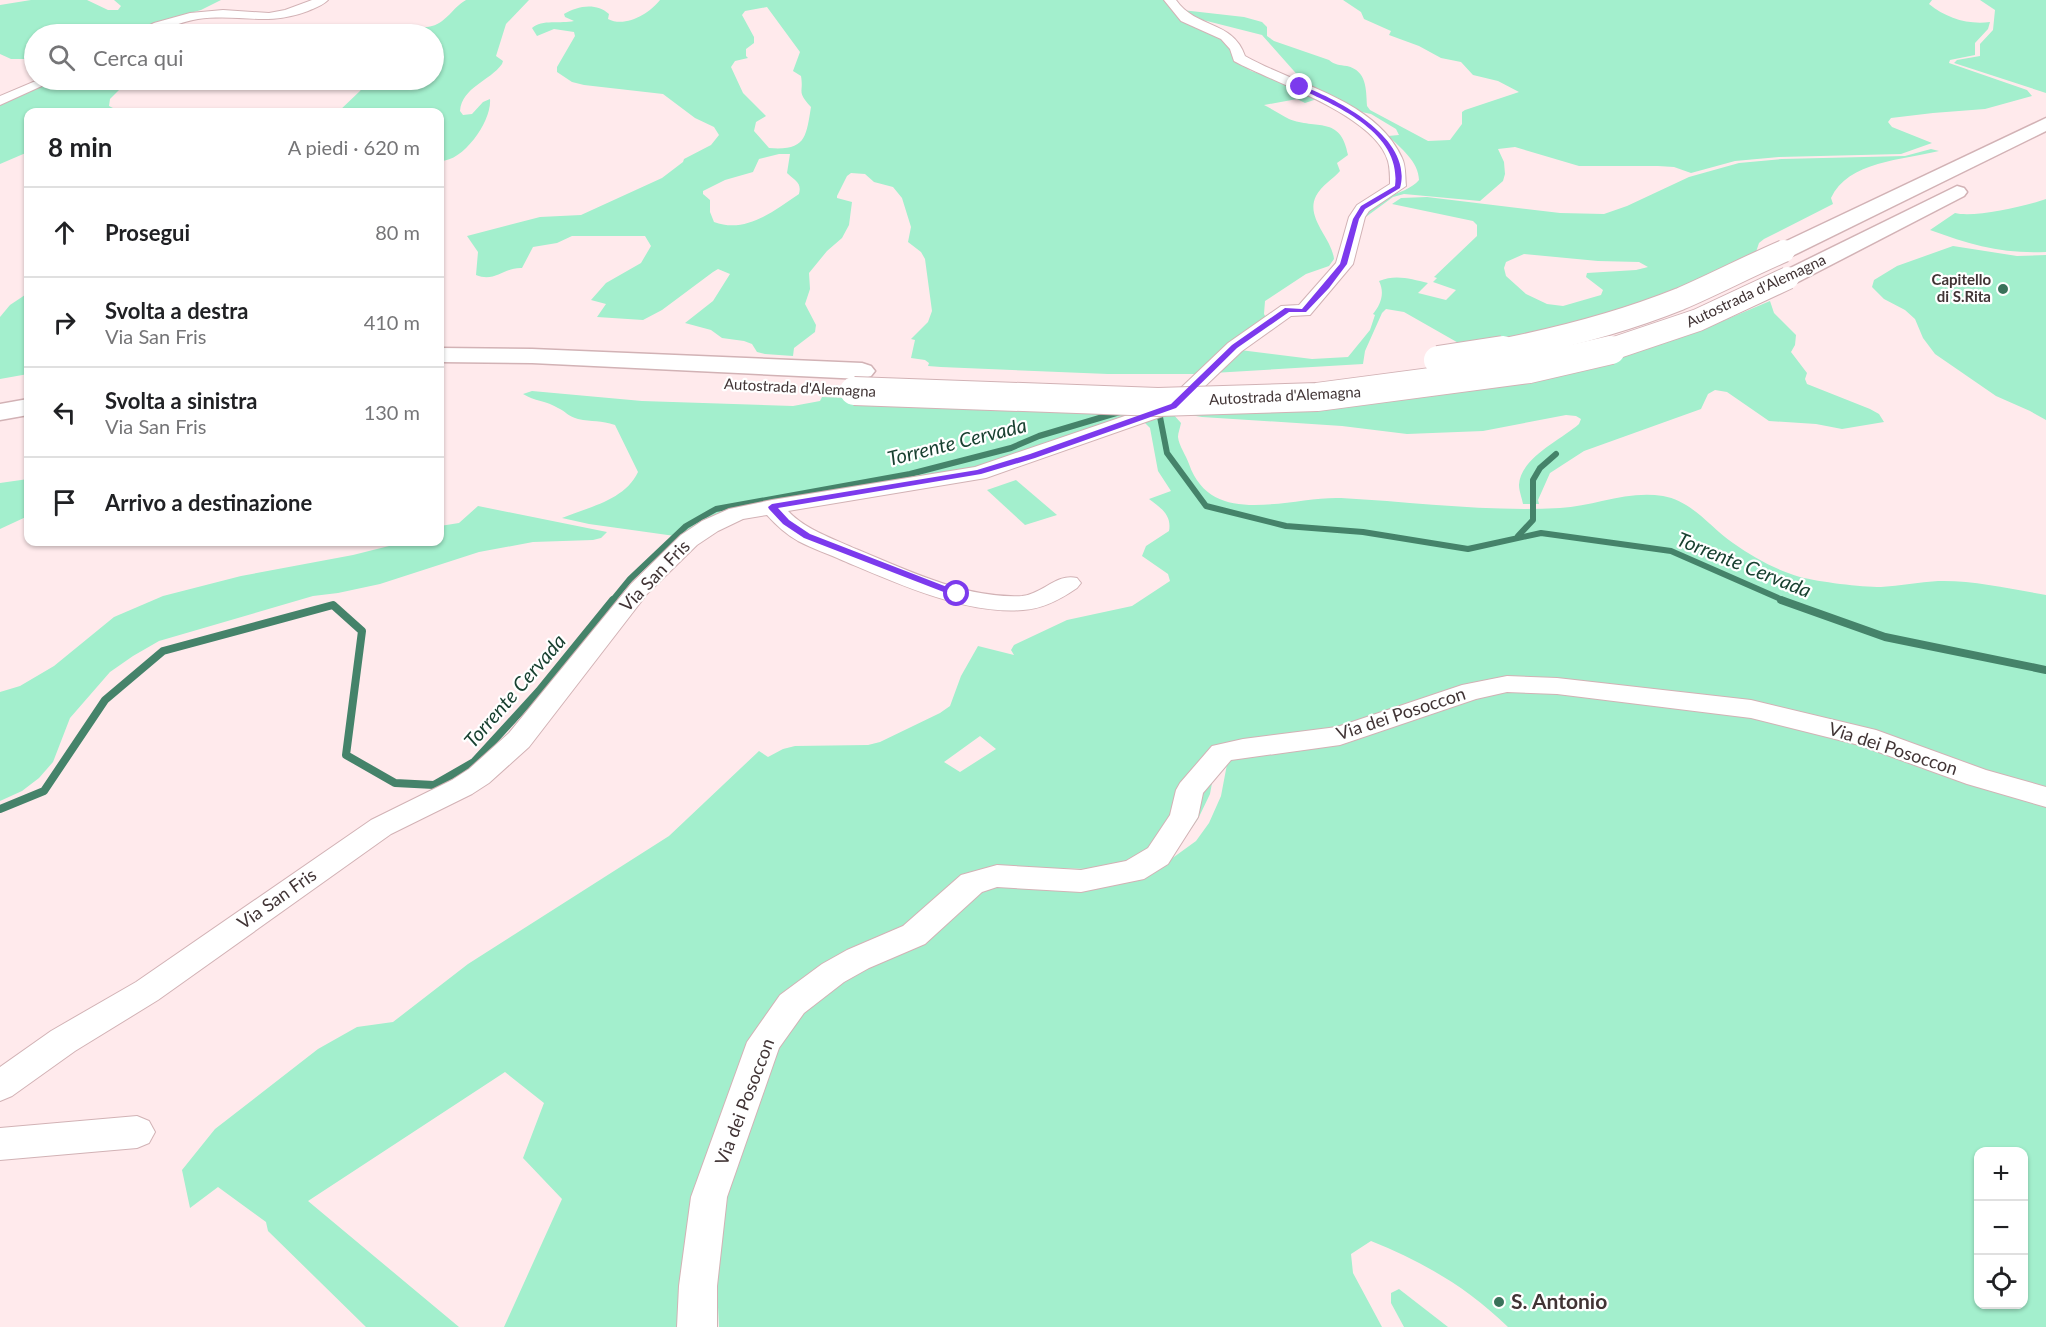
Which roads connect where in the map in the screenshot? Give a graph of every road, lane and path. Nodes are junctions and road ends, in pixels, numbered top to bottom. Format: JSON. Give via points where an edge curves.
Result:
{"nodes":[{"id":1,"x":222,"y":0,"type":"edge"},
{"id":2,"x":322,"y":0,"type":"edge"},
{"id":3,"x":1170,"y":0,"type":"edge"},
{"id":4,"x":189,"y":18,"type":"junction"},
{"id":5,"x":165,"y":24,"type":"edge"},
{"id":6,"x":25,"y":90,"type":"edge"},
{"id":7,"x":0,"y":101,"type":"edge"},
{"id":8,"x":2046,"y":124,"type":"edge"},
{"id":9,"x":1969,"y":185,"type":"dead end"},
{"id":10,"x":444,"y":355,"type":"edge"},
{"id":11,"x":444,"y":374,"type":"edge"},
{"id":12,"x":858,"y":381,"type":"junction"},
{"id":13,"x":24,"y":391,"type":"edge"},
{"id":14,"x":0,"y":394,"type":"edge"},
{"id":15,"x":24,"y":408,"type":"edge"},
{"id":16,"x":0,"y":412,"type":"edge"},
{"id":17,"x":772,"y":507,"type":"junction"},
{"id":18,"x":1069,"y":583,"type":"dead end"},
{"id":19,"x":2046,"y":797,"type":"edge"},
{"id":20,"x":0,"y":1086,"type":"edge"},
{"id":21,"x":137,"y":1132,"type":"dead end"},
{"id":22,"x":0,"y":1144,"type":"edge"},
{"id":23,"x":697,"y":1327,"type":"edge"}],
"edges":[{"from":1,"to":4,"type":"street","via":[[204,6]]},
{"from":2,"to":4,"type":"street","via":[[295,12],[272,16],[212,14]]},
{"from":3,"to":17,"type":"street","name":"Via San Fris","via":[[1183,16],[1228,35],[1239,58],[1255,69],[1342,107],[1391,148],[1398,186],[1363,208],[1356,219],[1344,264],[1327,286],[1304,311],[1287,310],[1235,347],[1173,406],[978,473]]},
{"from":4,"to":5,"type":"street"},
{"from":6,"to":7,"type":"street"},
{"from":8,"to":12,"type":"highway","name":"Autostrada d'Alemagna","bridge":true,"via":[[1666,304],[1581,332],[1510,348],[1309,375],[1158,382]]},
{"from":9,"to":12,"type":"highway","name":"Autostrada d'Alemagna","bridge":true,"via":[[1698,320],[1607,351],[1529,369],[1317,397],[1158,402]]},
{"from":10,"to":12,"type":"highway","name":"Autostrada d'Alemagna","via":[[532,356]]},
{"from":11,"to":12,"type":"highway","name":"Autostrada d'Alemagna"},
{"from":13,"to":14,"type":"highway"},
{"from":15,"to":16,"type":"highway"},
{"from":17,"to":18,"type":"street","via":[[807,536],[957,594],[997,603],[1025,603],[1051,595]]},
{"from":17,"to":20,"type":"street","name":"Via San Fris","via":[[737,514],[689,540],[639,589],[519,740],[494,753],[462,787],[381,827],[147,991],[63,1041]]},
{"from":19,"to":23,"type":"street","name":"Via dei Posoccon","via":[[1866,737],[1751,709],[1557,686],[1506,684],[1471,691],[1340,736],[1222,753],[1190,790],[1184,818],[1158,856],[1133,871],[1081,881],[997,876],[972,883],[914,935],[833,973],[792,1004],[764,1042],[709,1197]]},
{"from":21,"to":22,"type":"street"}]}
